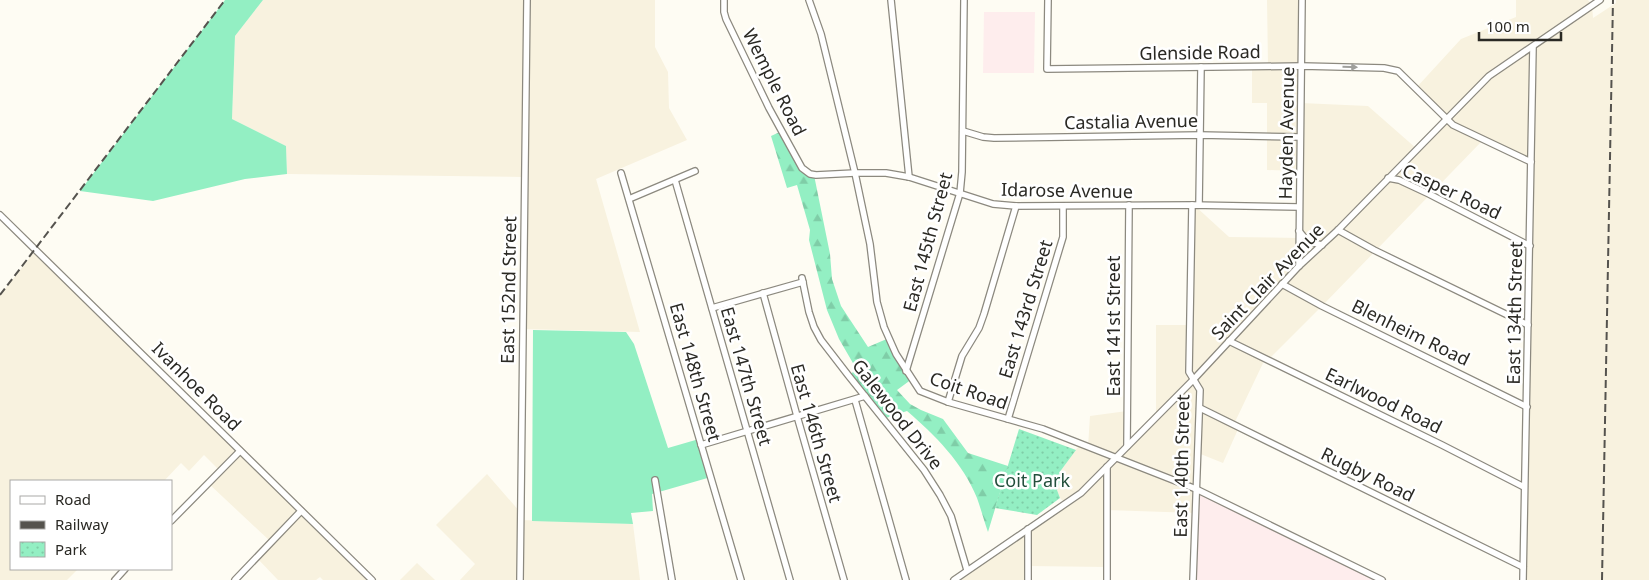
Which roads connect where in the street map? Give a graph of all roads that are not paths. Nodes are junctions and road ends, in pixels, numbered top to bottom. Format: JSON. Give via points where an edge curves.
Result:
{"nodes":[{"id":1,"x":527,"y":0,"type":"edge"},
{"id":2,"x":724,"y":0,"type":"edge"},
{"id":3,"x":809,"y":0,"type":"edge"},
{"id":4,"x":891,"y":0,"type":"edge"},
{"id":5,"x":964,"y":0,"type":"edge"},
{"id":6,"x":1048,"y":0,"type":"edge"},
{"id":7,"x":1302,"y":0,"type":"edge"},
{"id":8,"x":1600,"y":0,"type":"edge"},
{"id":9,"x":1590,"y":3,"type":"edge"},
{"id":10,"x":1533,"y":47,"type":"junction"},
{"id":11,"x":1302,"y":66,"type":"junction"},
{"id":12,"x":1201,"y":67,"type":"junction"},
{"id":13,"x":1446,"y":119,"type":"junction"},
{"id":14,"x":963,"y":131,"type":"junction"},
{"id":15,"x":1200,"y":135,"type":"junction"},
{"id":16,"x":1300,"y":137,"type":"junction"},
{"id":17,"x":1531,"y":162,"type":"junction"},
{"id":18,"x":696,"y":171,"type":"dead end"},
{"id":19,"x":620,"y":173,"type":"dead end"},
{"id":20,"x":855,"y":173,"type":"junction"},
{"id":21,"x":810,"y":174,"type":"joint"},
{"id":22,"x":909,"y":177,"type":"junction"},
{"id":23,"x":1388,"y":178,"type":"junction"},
{"id":24,"x":675,"y":180,"type":"junction"},
{"id":25,"x":960,"y":193,"type":"junction"},
{"id":26,"x":629,"y":199,"type":"junction"},
{"id":27,"x":1192,"y":205,"type":"junction"},
{"id":28,"x":1199,"y":205,"type":"junction"},
{"id":29,"x":1016,"y":206,"type":"junction"},
{"id":30,"x":1129,"y":206,"type":"junction"},
{"id":31,"x":1063,"y":207,"type":"junction"},
{"id":32,"x":1300,"y":207,"type":"junction"},
{"id":33,"x":0,"y":215,"type":"edge"},
{"id":34,"x":1338,"y":230,"type":"junction"},
{"id":35,"x":1299,"y":231,"type":"junction"},
{"id":36,"x":1322,"y":245,"type":"junction"},
{"id":37,"x":1530,"y":246,"type":"junction"},
{"id":38,"x":1299,"y":266,"type":"junction"},
{"id":39,"x":1282,"y":284,"type":"junction"},
{"id":40,"x":763,"y":293,"type":"junction"},
{"id":41,"x":712,"y":308,"type":"junction"},
{"id":42,"x":1528,"y":325,"type":"junction"},
{"id":43,"x":1229,"y":342,"type":"junction"},
{"id":44,"x":906,"y":371,"type":"junction"},
{"id":45,"x":1194,"y":379,"type":"junction"},
{"id":46,"x":866,"y":396,"type":"junction"},
{"id":47,"x":855,"y":400,"type":"junction"},
{"id":48,"x":948,"y":402,"type":"junction"},
{"id":49,"x":1527,"y":407,"type":"junction"},
{"id":50,"x":1200,"y":408,"type":"junction"},
{"id":51,"x":796,"y":416,"type":"junction"},
{"id":52,"x":1008,"y":419,"type":"junction"},
{"id":53,"x":746,"y":431,"type":"junction"},
{"id":54,"x":701,"y":445,"type":"junction"},
{"id":55,"x":1127,"y":446,"type":"junction"},
{"id":56,"x":240,"y":451,"type":"junction"},
{"id":57,"x":1116,"y":458,"type":"junction"},
{"id":58,"x":1107,"y":467,"type":"junction"},
{"id":59,"x":655,"y":480,"type":"dead end"},
{"id":60,"x":1524,"y":486,"type":"junction"},
{"id":61,"x":1196,"y":489,"type":"junction"},
{"id":62,"x":301,"y":511,"type":"junction"},
{"id":63,"x":172,"y":521,"type":"edge"},
{"id":64,"x":1028,"y":529,"type":"junction"},
{"id":65,"x":1523,"y":566,"type":"junction"},
{"id":66,"x":124,"y":570,"type":"edge"},
{"id":67,"x":967,"y":570,"type":"junction"},
{"id":68,"x":114,"y":580,"type":"edge"},
{"id":69,"x":235,"y":580,"type":"edge"},
{"id":70,"x":372,"y":580,"type":"edge"},
{"id":71,"x":520,"y":580,"type":"edge"},
{"id":72,"x":672,"y":580,"type":"edge"},
{"id":73,"x":741,"y":580,"type":"edge"},
{"id":74,"x":790,"y":580,"type":"edge"},
{"id":75,"x":844,"y":580,"type":"edge"},
{"id":76,"x":906,"y":580,"type":"edge"},
{"id":77,"x":954,"y":580,"type":"edge"},
{"id":78,"x":1028,"y":580,"type":"edge"},
{"id":79,"x":1107,"y":580,"type":"edge"},
{"id":80,"x":1193,"y":580,"type":"edge"},
{"id":81,"x":1382,"y":580,"type":"edge"},
{"id":82,"x":1523,"y":580,"type":"edge"}],
"edges":[{"from":1,"to":71,"type":"street","name":"East 152nd Street"},
{"from":2,"to":21,"type":"street","name":"Wemple Road","via":[[726,18],[769,108],[802,168]]},
{"from":3,"to":20,"type":"street","name":"Coit Road"},
{"from":4,"to":22,"type":"street"},
{"from":5,"to":14,"type":"street","name":"East 145th Street"},
{"from":6,"to":12,"type":"street","name":"Glenside Road","via":[[1047,69]]},
{"from":7,"to":11,"type":"street","name":"Hayden Avenue"},
{"from":8,"to":9,"type":"street","name":"Saint Clair Avenue"},
{"from":9,"to":10,"type":"street","name":"Saint Clair Avenue"},
{"from":10,"to":13,"type":"street","name":"Saint Clair Avenue","via":[[1489,76]]},
{"from":10,"to":17,"type":"street","name":"East 134th Street"},
{"from":11,"to":12,"type":"street","name":"Glenside Road"},
{"from":11,"to":13,"type":"street","name":"Glenside Road","one_way":true,"via":[[1398,71]]},
{"from":11,"to":16,"type":"street","name":"Hayden Avenue"},
{"from":12,"to":15,"type":"street"},
{"from":13,"to":17,"type":"street","name":"Glenside Road"},
{"from":13,"to":23,"type":"street","name":"Saint Clair Avenue"},
{"from":14,"to":15,"type":"street","name":"Castalia Avenue","via":[[994,138]]},
{"from":14,"to":25,"type":"street","name":"East 145th Street"},
{"from":15,"to":16,"type":"street","name":"Castalia Avenue"},
{"from":15,"to":28,"type":"street"},
{"from":16,"to":32,"type":"street","name":"Hayden Avenue"},
{"from":17,"to":37,"type":"street","name":"East 134th Street"},
{"from":18,"to":24,"type":"street"},
{"from":19,"to":26,"type":"street","name":"East 148th Street"},
{"from":20,"to":21,"type":"street","name":"Idarose Avenue"},
{"from":20,"to":22,"type":"street","name":"Idarose Avenue"},
{"from":20,"to":44,"type":"street","name":"Coit Road","via":[[870,244],[877,302],[884,327]]},
{"from":22,"to":25,"type":"street","name":"Idarose Avenue"},
{"from":23,"to":34,"type":"street","name":"Saint Clair Avenue"},
{"from":23,"to":37,"type":"street","name":"Casper Road","via":[[1429,194]]},
{"from":24,"to":26,"type":"street"},
{"from":24,"to":41,"type":"street","name":"East 147th Street"},
{"from":25,"to":29,"type":"street","name":"Idarose Avenue","via":[[993,204]]},
{"from":25,"to":44,"type":"street","name":"East 145th Street"},
{"from":26,"to":54,"type":"street","name":"East 148th Street"},
{"from":27,"to":28,"type":"street","name":"Idarose Avenue"},
{"from":27,"to":30,"type":"street","name":"Idarose Avenue"},
{"from":27,"to":45,"type":"street","name":"East 140th Street","via":[[1189,372]]},
{"from":28,"to":32,"type":"street","name":"Idarose Avenue"},
{"from":29,"to":31,"type":"street","name":"Idarose Avenue"},
{"from":29,"to":48,"type":"street","via":[[981,321],[962,356]]},
{"from":30,"to":31,"type":"street","name":"Idarose Avenue"},
{"from":30,"to":55,"type":"street","name":"East 141st Street"},
{"from":31,"to":52,"type":"street","name":"East 143rd Street","via":[[1063,237]]},
{"from":32,"to":35,"type":"street","name":"Hayden Avenue"},
{"from":33,"to":56,"type":"street","name":"Ivanhoe Road"},
{"from":34,"to":36,"type":"street","name":"Saint Clair Avenue"},
{"from":34,"to":42,"type":"street"},
{"from":35,"to":36,"type":"street","via":[[1314,244]]},
{"from":35,"to":38,"type":"street","name":"Hayden Avenue"},
{"from":36,"to":38,"type":"street","name":"Saint Clair Avenue"},
{"from":37,"to":42,"type":"street","name":"East 134th Street"},
{"from":38,"to":39,"type":"street","name":"Saint Clair Avenue"},
{"from":39,"to":43,"type":"street","name":"Saint Clair Avenue"},
{"from":39,"to":49,"type":"street","name":"Blenheim Road"},
{"from":40,"to":41,"type":"street"},
{"from":40,"to":46,"type":"street","name":"Galewood Drive","via":[[803,280],[814,327]]},
{"from":40,"to":51,"type":"street","name":"East 146th Street"},
{"from":41,"to":53,"type":"street","name":"East 147th Street"},
{"from":42,"to":49,"type":"street","name":"East 134th Street"},
{"from":43,"to":45,"type":"street","name":"Saint Clair Avenue"},
{"from":43,"to":60,"type":"street","name":"Earlwood Road"},
{"from":44,"to":48,"type":"street","name":"Coit Road","via":[[920,391]]},
{"from":45,"to":50,"type":"street","name":"East 140th Street","via":[[1200,390]]},
{"from":45,"to":55,"type":"street","name":"Saint Clair Avenue"},
{"from":46,"to":47,"type":"street"},
{"from":46,"to":67,"type":"street","name":"Galewood Drive","via":[[940,495],[951,516]]},
{"from":47,"to":51,"type":"street"},
{"from":47,"to":76,"type":"street"},
{"from":48,"to":52,"type":"street","name":"Coit Road"},
{"from":49,"to":60,"type":"street","name":"East 134th Street"},
{"from":50,"to":61,"type":"street","name":"East 140th Street"},
{"from":50,"to":65,"type":"street","name":"Rugby Road"},
{"from":51,"to":53,"type":"street"},
{"from":51,"to":75,"type":"street","name":"East 146th Street"},
{"from":52,"to":57,"type":"street","name":"Coit Road"},
{"from":53,"to":54,"type":"street"},
{"from":53,"to":74,"type":"street","name":"East 147th Street"},
{"from":54,"to":73,"type":"street","name":"East 148th Street"},
{"from":55,"to":57,"type":"street","name":"Saint Clair Avenue"},
{"from":56,"to":62,"type":"street","name":"Ivanhoe Road"},
{"from":56,"to":63,"type":"street"},
{"from":57,"to":58,"type":"street","name":"Saint Clair Avenue"},
{"from":57,"to":61,"type":"street","name":"Coit Road"},
{"from":58,"to":64,"type":"street","name":"Saint Clair Avenue","via":[[1081,492]]},
{"from":58,"to":79,"type":"street"},
{"from":59,"to":72,"type":"street"},
{"from":60,"to":65,"type":"street","name":"East 134th Street"},
{"from":61,"to":80,"type":"street","name":"East 140th Street"},
{"from":61,"to":81,"type":"street","name":"Coit Road"},
{"from":62,"to":69,"type":"street"},
{"from":62,"to":70,"type":"street","name":"Ivanhoe Road"},
{"from":64,"to":67,"type":"street","name":"Saint Clair Avenue"},
{"from":64,"to":78,"type":"street"},
{"from":65,"to":82,"type":"street","name":"East 134th Street"},
{"from":66,"to":68,"type":"street"},
{"from":67,"to":77,"type":"street","name":"Saint Clair Avenue"}]}
